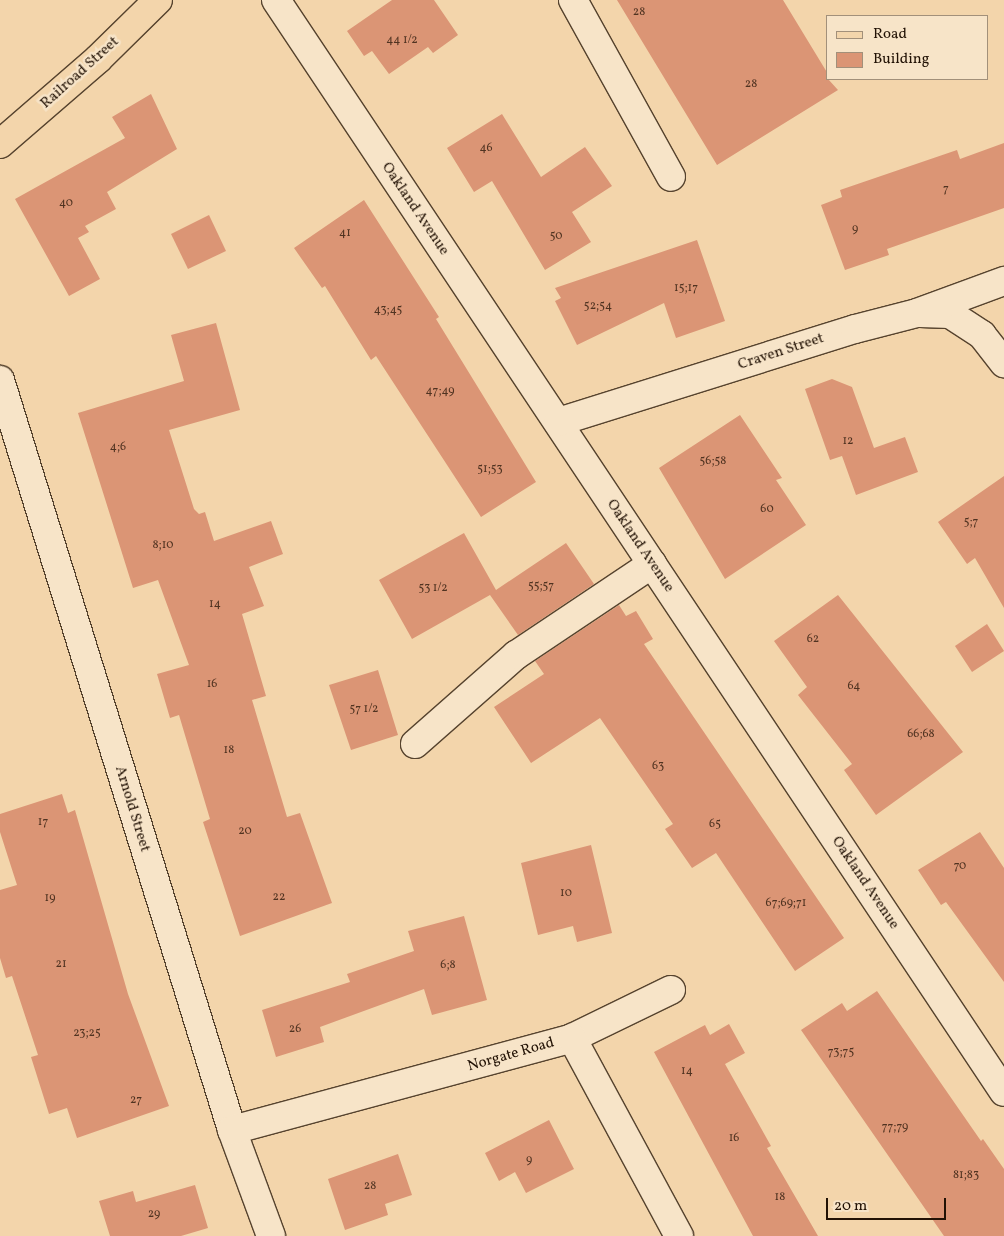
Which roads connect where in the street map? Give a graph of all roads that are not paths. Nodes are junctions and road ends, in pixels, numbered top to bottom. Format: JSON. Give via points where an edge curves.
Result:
{"nodes":[{"id":1,"x":158,"y":0,"type":"edge"},
{"id":2,"x":276,"y":0,"type":"edge"},
{"id":3,"x":572,"y":0,"type":"edge"},
{"id":4,"x":0,"y":144,"type":"edge"},
{"id":5,"x":672,"y":177,"type":"dead end"},
{"id":6,"x":1004,"y":282,"type":"edge"},
{"id":7,"x":917,"y":313,"type":"junction"},
{"id":8,"x":1004,"y":363,"type":"edge"},
{"id":9,"x":0,"y":380,"type":"edge"},
{"id":10,"x":558,"y":422,"type":"junction"},
{"id":11,"x":652,"y":564,"type":"junction"},
{"id":12,"x":415,"y":744,"type":"dead end"},
{"id":13,"x":671,"y":990,"type":"dead end"},
{"id":14,"x":572,"y":1038,"type":"junction"},
{"id":15,"x":1004,"y":1092,"type":"edge"},
{"id":16,"x":232,"y":1130,"type":"junction"},
{"id":17,"x":271,"y":1236,"type":"edge"},
{"id":18,"x":679,"y":1236,"type":"edge"}],
"edges":[{"from":1,"to":4,"type":"main road","name":"Railroad Street","via":[[98,59]]},
{"from":2,"to":10,"type":"street","name":"Oakland Avenue"},
{"from":3,"to":5,"type":"street"},
{"from":6,"to":7,"type":"street","name":"Craven Street"},
{"from":7,"to":8,"type":"street","via":[[950,314],[982,335]]},
{"from":7,"to":10,"type":"street","name":"Craven Street","via":[[855,329]]},
{"from":9,"to":16,"type":"street","name":"Arnold Street"},
{"from":10,"to":11,"type":"street","name":"Oakland Avenue"},
{"from":11,"to":12,"type":"street","via":[[516,655]]},
{"from":11,"to":15,"type":"street","name":"Oakland Avenue"},
{"from":13,"to":14,"type":"street"},
{"from":14,"to":16,"type":"street","name":"Norgate Road"},
{"from":14,"to":18,"type":"street","name":"Norgate Road"},
{"from":16,"to":17,"type":"street","name":"Arnold Street"}]}
